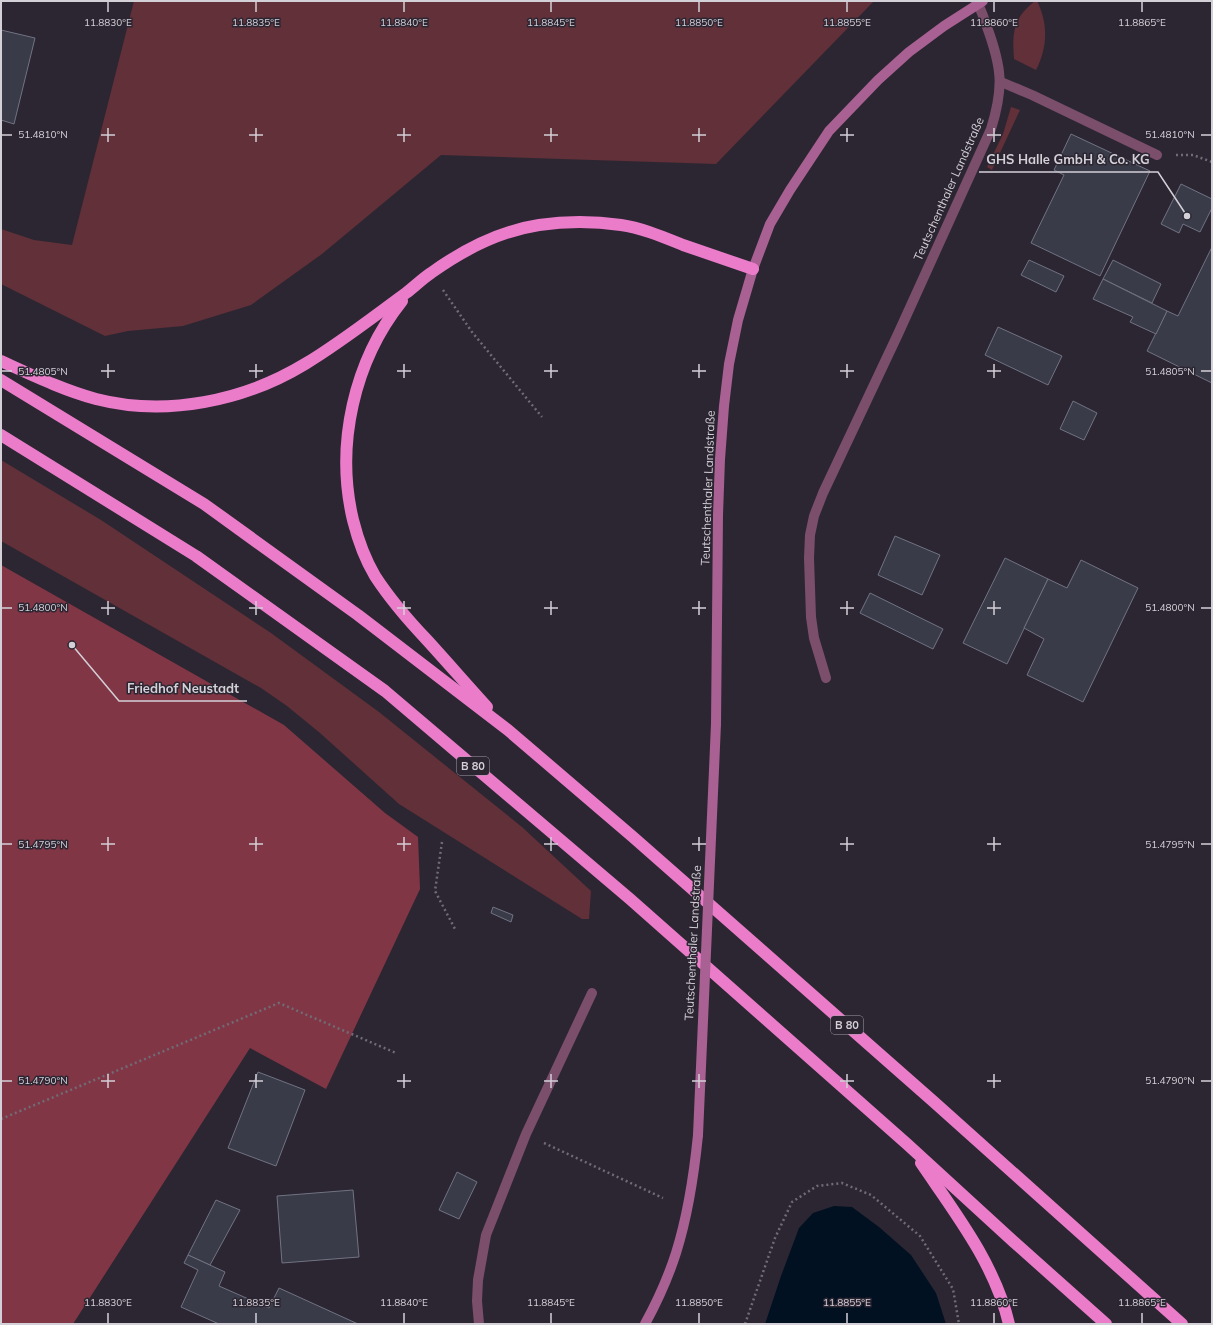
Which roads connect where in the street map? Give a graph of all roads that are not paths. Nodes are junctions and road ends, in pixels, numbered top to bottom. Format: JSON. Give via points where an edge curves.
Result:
{"nodes":[{"id":1,"x":979,"y":2,"type":"edge"},
{"id":2,"x":1001,"y":82,"type":"junction"},
{"id":3,"x":1157,"y":155,"type":"road end"},
{"id":4,"x":753,"y":269,"type":"junction"},
{"id":5,"x":412,"y":288,"type":"junction"},
{"id":6,"x":1,"y":361,"type":"edge"},
{"id":7,"x":1,"y":380,"type":"edge"},
{"id":8,"x":1,"y":435,"type":"edge"},
{"id":9,"x":826,"y":678,"type":"dead end"},
{"id":10,"x":508,"y":730,"type":"junction"},
{"id":11,"x":592,"y":993,"type":"dead end"},
{"id":12,"x":907,"y":1144,"type":"junction"},
{"id":13,"x":479,"y":1324,"type":"edge"},
{"id":14,"x":645,"y":1324,"type":"edge"},
{"id":15,"x":1009,"y":1324,"type":"edge"},
{"id":16,"x":1106,"y":1324,"type":"edge"},
{"id":17,"x":1182,"y":1324,"type":"edge"}],
"edges":[{"from":1,"to":2,"type":"street","name":"Teutschenthaler Landstraße","via":[[999,65]]},
{"from":1,"to":4,"type":"street","name":"Teutschenthaler Landstraße","via":[[909,52],[829,131],[770,224]]},
{"from":2,"to":3,"type":"street"},
{"from":2,"to":9,"type":"street","name":"Teutschenthaler Landstraße","via":[[988,136],[814,516],[809,558],[812,624]]},
{"from":4,"to":5,"type":"highway","via":[[647,231],[622,225],[579,222],[538,225],[496,237],[462,253]]},
{"from":4,"to":14,"type":"street","name":"Teutschenthaler Landstraße","bridge":true,"via":[[730,357],[720,459],[716,724],[698,1135],[684,1226],[676,1254]]},
{"from":5,"to":6,"type":"highway","via":[[305,364],[259,387],[200,403],[172,406],[125,404],[99,399],[56,385]]},
{"from":5,"to":10,"type":"highway","via":[[379,336],[359,383],[347,436],[347,487],[351,512],[364,554],[390,598]]},
{"from":7,"to":10,"type":"highway","number":"B 80","via":[[204,504],[358,615]]},
{"from":8,"to":12,"type":"highway","number":"B 80","via":[[196,556],[385,691],[630,899]]},
{"from":10,"to":17,"type":"highway","number":"B 80","via":[[910,1081]]},
{"from":11,"to":13,"type":"street","via":[[526,1134],[486,1235],[478,1280]]},
{"from":12,"to":15,"type":"highway","via":[[991,1272]]},
{"from":12,"to":16,"type":"highway","number":"B 80"}]}
